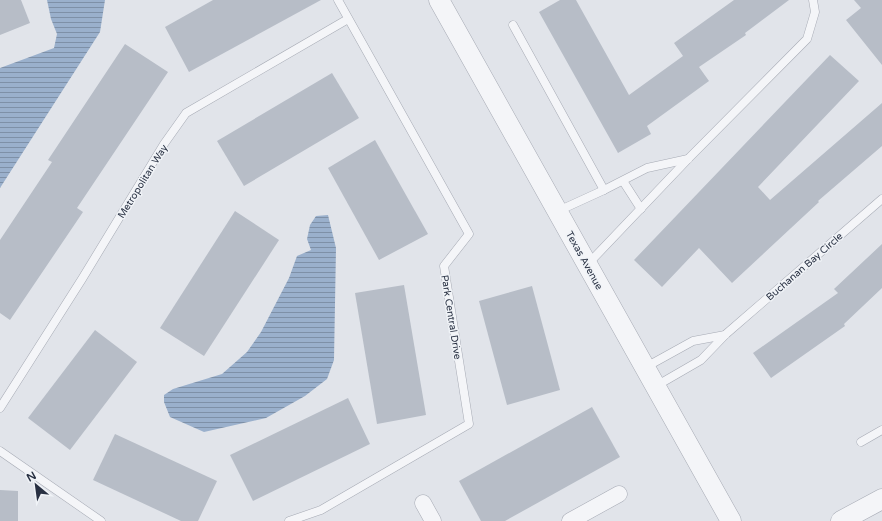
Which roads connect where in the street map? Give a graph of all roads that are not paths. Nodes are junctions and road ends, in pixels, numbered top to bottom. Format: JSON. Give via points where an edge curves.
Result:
{"nodes":[{"id":1,"x":338,"y":0,"type":"edge"},
{"id":2,"x":439,"y":0,"type":"edge"},
{"id":3,"x":812,"y":0,"type":"edge"},
{"id":4,"x":348,"y":19,"type":"junction"},
{"id":5,"x":513,"y":25,"type":"dead end"},
{"id":6,"x":689,"y":158,"type":"junction"},
{"id":7,"x":623,"y":181,"type":"junction"},
{"id":8,"x":604,"y":190,"type":"junction"},
{"id":9,"x":882,"y":199,"type":"edge"},
{"id":10,"x":640,"y":209,"type":"junction"},
{"id":11,"x":558,"y":211,"type":"junction"},
{"id":12,"x":588,"y":264,"type":"junction"},
{"id":13,"x":726,"y":334,"type":"junction"},
{"id":14,"x":646,"y":367,"type":"junction"},
{"id":15,"x":656,"y":386,"type":"junction"},
{"id":16,"x":0,"y":408,"type":"edge"},
{"id":17,"x":882,"y":430,"type":"edge"},
{"id":18,"x":861,"y":442,"type":"dead end"},
{"id":19,"x":0,"y":451,"type":"edge"},
{"id":20,"x":619,"y":494,"type":"dead end"},
{"id":21,"x":882,"y":499,"type":"edge"},
{"id":22,"x":423,"y":503,"type":"dead end"},
{"id":23,"x":101,"y":521,"type":"edge"},
{"id":24,"x":289,"y":521,"type":"edge"},
{"id":25,"x":433,"y":521,"type":"edge"},
{"id":26,"x":570,"y":521,"type":"edge"},
{"id":27,"x":731,"y":521,"type":"edge"},
{"id":28,"x":841,"y":521,"type":"edge"}],
"edges":[{"from":1,"to":4,"type":"lane","name":"Park Central Drive"},
{"from":2,"to":11,"type":"street","name":"Texas Avenue"},
{"from":3,"to":6,"type":"lane","via":[[815,12],[807,39]]},
{"from":4,"to":16,"type":"lane","name":"Metropolitan Way","via":[[186,113],[164,144]]},
{"from":4,"to":24,"type":"lane","name":"Park Central Drive","via":[[469,234],[444,266],[469,424],[321,510]]},
{"from":5,"to":8,"type":"lane"},
{"from":6,"to":7,"type":"lane","via":[[647,168]]},
{"from":6,"to":10,"type":"lane"},
{"from":7,"to":8,"type":"lane"},
{"from":7,"to":10,"type":"lane"},
{"from":8,"to":11,"type":"lane"},
{"from":9,"to":13,"type":"lane","name":"Buchanan Bay Circle"},
{"from":10,"to":12,"type":"lane"},
{"from":11,"to":12,"type":"street","name":"Texas Avenue"},
{"from":12,"to":14,"type":"street","name":"Texas Avenue"},
{"from":13,"to":14,"type":"lane","name":"Buchanan Bay Circle","via":[[693,341]]},
{"from":13,"to":15,"type":"lane","name":"Buchanan Bay Circle","via":[[701,360]]},
{"from":14,"to":15,"type":"street","name":"Texas Avenue"},
{"from":15,"to":27,"type":"street","name":"Texas Avenue"},
{"from":17,"to":18,"type":"lane"},
{"from":19,"to":23,"type":"lane"},
{"from":20,"to":26,"type":"street"},
{"from":21,"to":28,"type":"street"},
{"from":22,"to":25,"type":"street"}]}
